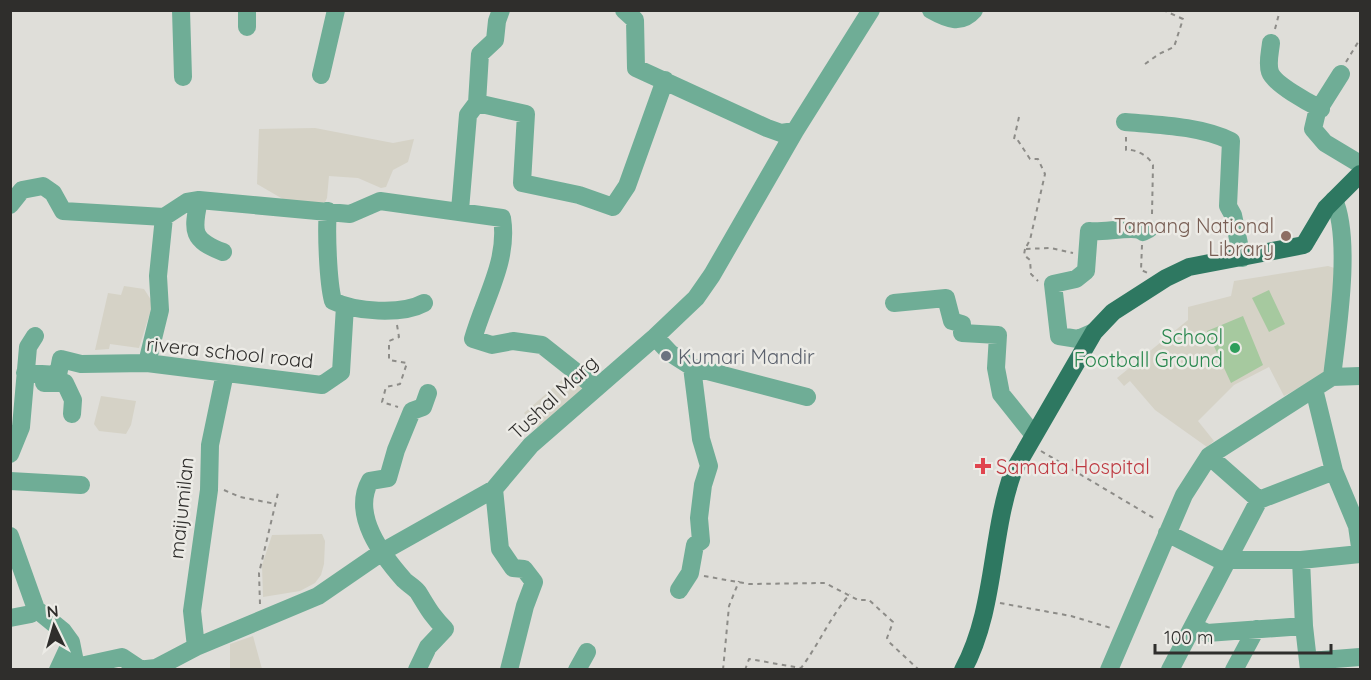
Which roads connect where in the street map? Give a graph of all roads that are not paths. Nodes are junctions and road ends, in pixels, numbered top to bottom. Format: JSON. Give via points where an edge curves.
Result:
{"nodes":[{"id":1,"x":181,"y":10,"type":"edge"},
{"id":2,"x":336,"y":10,"type":"edge"},
{"id":3,"x":624,"y":10,"type":"edge"},
{"id":4,"x":871,"y":10,"type":"edge"},
{"id":5,"x":931,"y":10,"type":"edge"},
{"id":6,"x":974,"y":10,"type":"edge"},
{"id":7,"x":507,"y":11,"type":"edge"},
{"id":8,"x":1271,"y":43,"type":"road end"},
{"id":9,"x":1341,"y":74,"type":"road end"},
{"id":10,"x":321,"y":75,"type":"dead end"},
{"id":11,"x":183,"y":77,"type":"dead end"},
{"id":12,"x":665,"y":80,"type":"junction"},
{"id":13,"x":477,"y":103,"type":"junction"},
{"id":14,"x":1321,"y":109,"type":"junction"},
{"id":15,"x":1125,"y":122,"type":"road end"},
{"id":16,"x":795,"y":131,"type":"junction"},
{"id":17,"x":1360,"y":164,"type":"edge"},
{"id":18,"x":1360,"y":174,"type":"edge"},
{"id":19,"x":198,"y":200,"type":"junction"},
{"id":20,"x":1335,"y":200,"type":"junction"},
{"id":21,"x":10,"y":205,"type":"edge"},
{"id":22,"x":460,"y":210,"type":"junction"},
{"id":23,"x":328,"y":211,"type":"junction"},
{"id":24,"x":164,"y":217,"type":"junction"},
{"id":25,"x":1149,"y":229,"type":"dead end"},
{"id":26,"x":223,"y":252,"type":"dead end"},
{"id":27,"x":1242,"y":258,"type":"junction"},
{"id":28,"x":1352,"y":270,"type":"edge"},
{"id":29,"x":424,"y":303,"type":"dead end"},
{"id":30,"x":894,"y":303,"type":"dead end"},
{"id":31,"x":345,"y":306,"type":"junction"},
{"id":32,"x":1094,"y":333,"type":"junction"},
{"id":33,"x":35,"y":336,"type":"dead end"},
{"id":34,"x":655,"y":337,"type":"junction"},
{"id":35,"x":147,"y":363,"type":"junction"},
{"id":36,"x":692,"y":367,"type":"junction"},
{"id":37,"x":225,"y":373,"type":"junction"},
{"id":38,"x":1360,"y":376,"type":"edge"},
{"id":39,"x":1332,"y":377,"type":"junction"},
{"id":40,"x":25,"y":378,"type":"junction"},
{"id":41,"x":596,"y":387,"type":"junction"},
{"id":42,"x":1314,"y":390,"type":"junction"},
{"id":43,"x":428,"y":393,"type":"dead end"},
{"id":44,"x":807,"y":397,"type":"dead end"},
{"id":45,"x":72,"y":414,"type":"dead end"},
{"id":46,"x":1031,"y":439,"type":"junction"},
{"id":47,"x":10,"y":454,"type":"edge"},
{"id":48,"x":1209,"y":456,"type":"junction"},
{"id":49,"x":1334,"y":471,"type":"junction"},
{"id":50,"x":10,"y":481,"type":"edge"},
{"id":51,"x":81,"y":485,"type":"dead end"},
{"id":52,"x":494,"y":489,"type":"junction"},
{"id":53,"x":1259,"y":500,"type":"junction"},
{"id":54,"x":1168,"y":530,"type":"junction"},
{"id":55,"x":12,"y":541,"type":"edge"},
{"id":56,"x":1360,"y":547,"type":"edge"},
{"id":57,"x":382,"y":552,"type":"junction"},
{"id":58,"x":1360,"y":554,"type":"edge"},
{"id":59,"x":1228,"y":560,"type":"junction"},
{"id":60,"x":1301,"y":560,"type":"junction"},
{"id":61,"x":679,"y":590,"type":"dead end"},
{"id":62,"x":36,"y":609,"type":"junction"},
{"id":63,"x":10,"y":618,"type":"edge"},
{"id":64,"x":1193,"y":626,"type":"junction"},
{"id":65,"x":1304,"y":626,"type":"junction"},
{"id":66,"x":1256,"y":629,"type":"junction"},
{"id":67,"x":71,"y":642,"type":"junction"},
{"id":68,"x":196,"y":647,"type":"junction"},
{"id":69,"x":587,"y":652,"type":"dead end"},
{"id":70,"x":1360,"y":657,"type":"edge"},
{"id":71,"x":1309,"y":665,"type":"edge"},
{"id":72,"x":58,"y":669,"type":"edge"},
{"id":73,"x":147,"y":669,"type":"edge"},
{"id":74,"x":417,"y":669,"type":"edge"},
{"id":75,"x":509,"y":669,"type":"edge"},
{"id":76,"x":578,"y":669,"type":"edge"},
{"id":77,"x":963,"y":669,"type":"edge"},
{"id":78,"x":1109,"y":669,"type":"edge"},
{"id":79,"x":1170,"y":669,"type":"edge"},
{"id":80,"x":1233,"y":669,"type":"edge"}],
"edges":[{"from":1,"to":11,"type":"street"},
{"from":2,"to":10,"type":"street"},
{"from":3,"to":12,"type":"street","via":[[635,20],[636,68]]},
{"from":4,"to":16,"type":"street","name":"Tushal Marg"},
{"from":5,"to":6,"type":"street","via":[[954,20],[963,20]]},
{"from":7,"to":13,"type":"street","via":[[496,21],[495,40],[480,54]]},
{"from":8,"to":14,"type":"street","via":[[1271,76]]},
{"from":9,"to":14,"type":"street"},
{"from":12,"to":13,"type":"street","via":[[627,186],[613,207],[522,183],[526,114]]},
{"from":12,"to":16,"type":"street","via":[[767,128],[782,133]]},
{"from":13,"to":22,"type":"street","via":[[468,114]]},
{"from":14,"to":17,"type":"street","via":[[1312,129],[1325,143]]},
{"from":15,"to":27,"type":"street","via":[[1185,128],[1231,141],[1228,206]]},
{"from":16,"to":34,"type":"street","name":"Tushal Marg","via":[[696,298]]},
{"from":18,"to":20,"type":"main road"},
{"from":19,"to":23,"type":"street"},
{"from":19,"to":24,"type":"street","via":[[187,202]]},
{"from":19,"to":26,"type":"street","via":[[197,237],[202,244]]},
{"from":20,"to":27,"type":"main road","via":[[1304,245]]},
{"from":20,"to":28,"type":"street"},
{"from":21,"to":24,"type":"street","via":[[22,190],[43,186],[53,193],[63,211]]},
{"from":22,"to":23,"type":"street","via":[[447,212],[380,201],[350,214]]},
{"from":22,"to":41,"type":"street","via":[[502,218],[504,229],[492,291],[473,339],[492,345],[513,341],[543,345]]},
{"from":23,"to":31,"type":"street","via":[[330,289],[333,301]]},
{"from":24,"to":35,"type":"street","via":[[158,276],[160,310]]},
{"from":25,"to":32,"type":"street","via":[[1089,231],[1086,271],[1076,279],[1053,284],[1059,336],[1078,339]]},
{"from":27,"to":32,"type":"main road","via":[[1189,267],[1166,278],[1113,312]]},
{"from":28,"to":39,"type":"street"},
{"from":29,"to":31,"type":"street","via":[[396,311]]},
{"from":30,"to":46,"type":"street","via":[[946,298],[952,321],[962,324],[962,333],[998,335],[996,368],[1002,394]]},
{"from":31,"to":37,"type":"street","name":"rivera school road","via":[[341,372],[333,380],[322,385]]},
{"from":32,"to":46,"type":"main road"},
{"from":33,"to":40,"type":"street","via":[[28,347]]},
{"from":34,"to":36,"type":"street"},
{"from":34,"to":41,"type":"street","name":"Tushal Marg"},
{"from":35,"to":37,"type":"street","name":"rivera school road"},
{"from":35,"to":40,"type":"street","name":"rivera school road","via":[[81,364],[61,359],[58,375]]},
{"from":36,"to":44,"type":"street"},
{"from":36,"to":61,"type":"street","via":[[708,466],[702,485],[701,541],[695,545],[690,573]]},
{"from":37,"to":68,"type":"street","name":"maijumilan","via":[[210,444],[209,490],[192,611]]},
{"from":38,"to":39,"type":"street"},
{"from":39,"to":42,"type":"street"},
{"from":40,"to":45,"type":"street","via":[[64,383],[73,400]]},
{"from":40,"to":47,"type":"street","via":[[21,427]]},
{"from":41,"to":52,"type":"street","name":"Tushal Marg","via":[[531,445]]},
{"from":42,"to":48,"type":"street"},
{"from":42,"to":49,"type":"street"},
{"from":43,"to":57,"type":"street","via":[[423,407],[412,411],[388,478],[370,481],[366,494],[371,536]]},
{"from":46,"to":77,"type":"main road","via":[[1005,494],[974,650]]},
{"from":48,"to":53,"type":"street"},
{"from":48,"to":54,"type":"street"},
{"from":49,"to":53,"type":"street"},
{"from":49,"to":56,"type":"street","via":[[1357,526]]},
{"from":50,"to":51,"type":"street"},
{"from":52,"to":57,"type":"street","name":"Tushal Marg"},
{"from":52,"to":75,"type":"street","via":[[500,549],[513,568],[524,569],[534,582]]},
{"from":53,"to":59,"type":"street"},
{"from":54,"to":59,"type":"street","via":[[1218,559]]},
{"from":54,"to":78,"type":"street"},
{"from":55,"to":62,"type":"street"},
{"from":57,"to":68,"type":"street","name":"Tushal Marg","via":[[318,596]]},
{"from":57,"to":74,"type":"street","via":[[445,629],[428,647]]},
{"from":58,"to":60,"type":"street"},
{"from":59,"to":60,"type":"street"},
{"from":59,"to":64,"type":"street"},
{"from":60,"to":65,"type":"street"},
{"from":62,"to":63,"type":"street","via":[[31,614]]},
{"from":62,"to":67,"type":"street"},
{"from":64,"to":66,"type":"street","via":[[1207,633]]},
{"from":64,"to":79,"type":"street"},
{"from":65,"to":66,"type":"street"},
{"from":65,"to":71,"type":"street"},
{"from":66,"to":80,"type":"street"},
{"from":67,"to":72,"type":"street"},
{"from":67,"to":73,"type":"street","via":[[76,667],[122,657]]},
{"from":68,"to":73,"type":"street","name":"Tushal Marg"},
{"from":69,"to":76,"type":"street"},
{"from":70,"to":71,"type":"street"}]}
